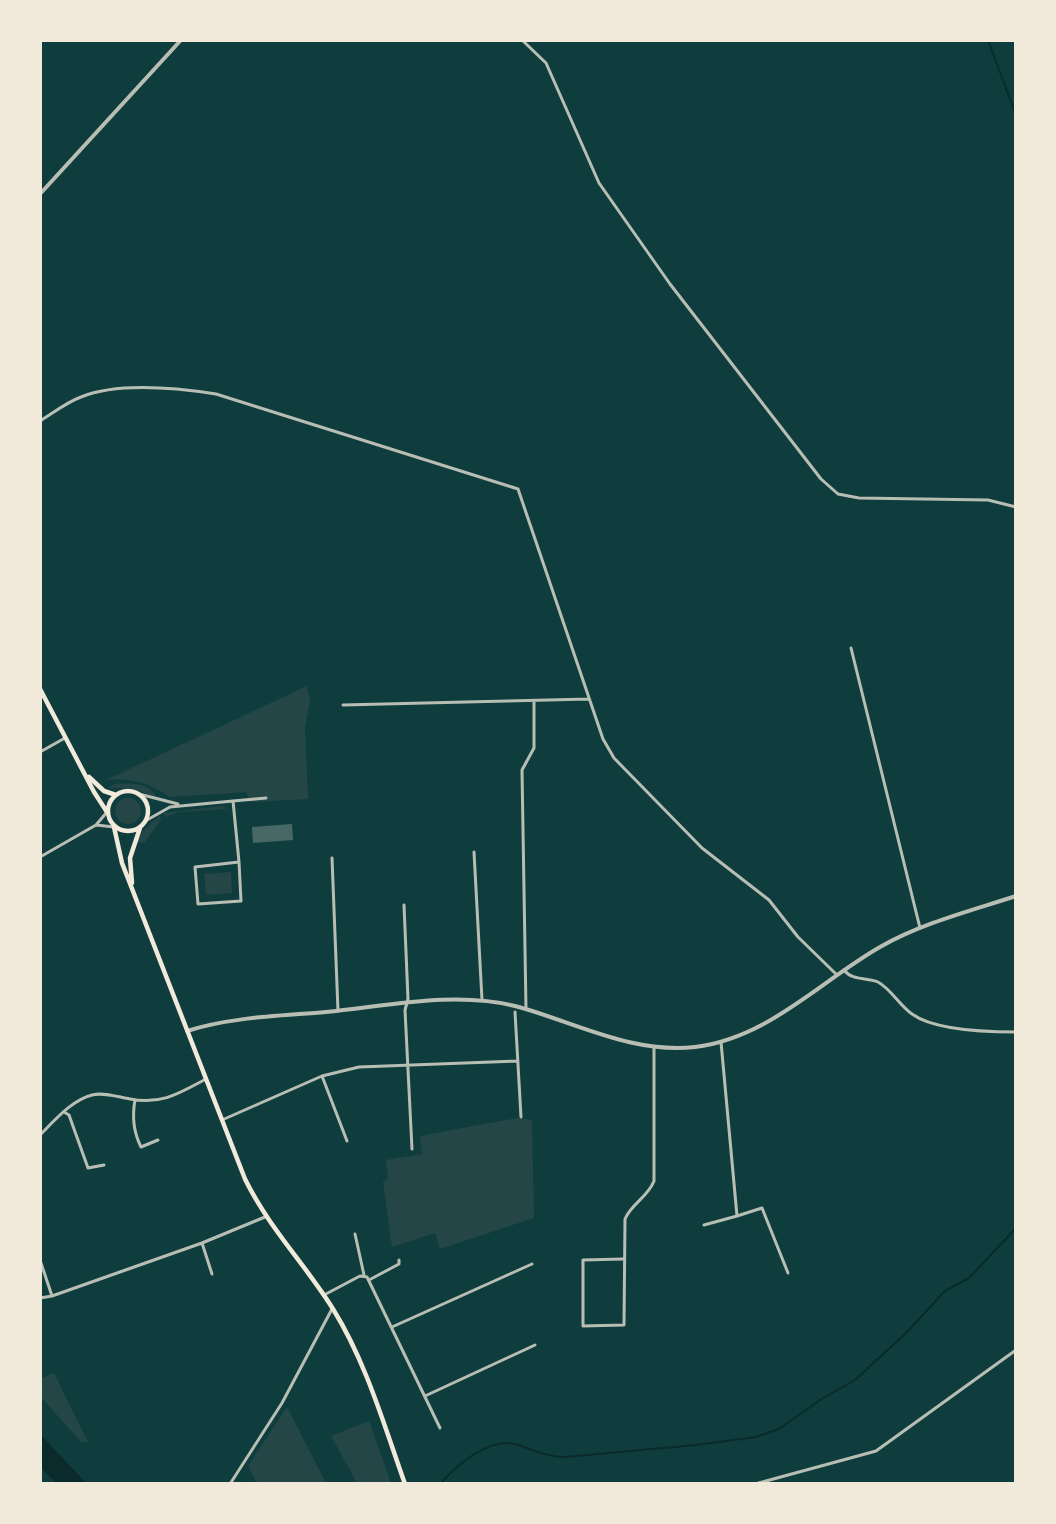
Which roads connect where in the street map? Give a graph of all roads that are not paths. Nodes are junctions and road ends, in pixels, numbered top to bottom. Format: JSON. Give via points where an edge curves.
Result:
{"nodes":[{"id":1,"x":181,"y":40,"type":"edge"},
{"id":2,"x":522,"y":40,"type":"edge"},
{"id":3,"x":40,"y":194,"type":"edge"},
{"id":4,"x":40,"y":421,"type":"edge"},
{"id":5,"x":1016,"y":507,"type":"edge"},
{"id":6,"x":851,"y":648,"type":"dead end"},
{"id":7,"x":40,"y":689,"type":"edge"},
{"id":8,"x":590,"y":699,"type":"junction"},
{"id":9,"x":534,"y":702,"type":"junction"},
{"id":10,"x":343,"y":705,"type":"dead end"},
{"id":11,"x":67,"y":737,"type":"junction"},
{"id":12,"x":40,"y":752,"type":"edge"},
{"id":13,"x":84,"y":771,"type":"junction"},
{"id":14,"x":139,"y":794,"type":"junction"},
{"id":15,"x":116,"y":795,"type":"junction"},
{"id":16,"x":266,"y":798,"type":"dead end"},
{"id":17,"x":233,"y":801,"type":"junction"},
{"id":18,"x":183,"y":804,"type":"junction"},
{"id":19,"x":107,"y":812,"type":"junction"},
{"id":20,"x":147,"y":820,"type":"junction"},
{"id":21,"x":96,"y":825,"type":"junction"},
{"id":22,"x":114,"y":826,"type":"junction"},
{"id":23,"x":140,"y":827,"type":"junction"},
{"id":24,"x":474,"y":852,"type":"dead end"},
{"id":25,"x":40,"y":857,"type":"edge"},
{"id":26,"x":332,"y":858,"type":"dead end"},
{"id":27,"x":239,"y":862,"type":"junction"},
{"id":28,"x":133,"y":892,"type":"junction"},
{"id":29,"x":1016,"y":896,"type":"edge"},
{"id":30,"x":404,"y":905,"type":"dead end"},
{"id":31,"x":920,"y":928,"type":"junction"},
{"id":32,"x":844,"y":970,"type":"junction"},
{"id":33,"x":837,"y":975,"type":"junction"},
{"id":34,"x":482,"y":1000,"type":"junction"},
{"id":35,"x":406,"y":1004,"type":"junction"},
{"id":36,"x":526,"y":1010,"type":"junction"},
{"id":37,"x":338,"y":1011,"type":"junction"},
{"id":38,"x":515,"y":1012,"type":"dead end"},
{"id":39,"x":186,"y":1031,"type":"junction"},
{"id":40,"x":1016,"y":1032,"type":"edge"},
{"id":41,"x":721,"y":1042,"type":"junction"},
{"id":42,"x":654,"y":1047,"type":"junction"},
{"id":43,"x":518,"y":1061,"type":"junction"},
{"id":44,"x":408,"y":1064,"type":"junction"},
{"id":45,"x":322,"y":1076,"type":"junction"},
{"id":46,"x":204,"y":1080,"type":"junction"},
{"id":47,"x":135,"y":1100,"type":"junction"},
{"id":48,"x":64,"y":1112,"type":"junction"},
{"id":49,"x":521,"y":1117,"type":"dead end"},
{"id":50,"x":221,"y":1121,"type":"junction"},
{"id":51,"x":40,"y":1135,"type":"edge"},
{"id":52,"x":158,"y":1140,"type":"dead end"},
{"id":53,"x":347,"y":1141,"type":"dead end"},
{"id":54,"x":412,"y":1149,"type":"dead end"},
{"id":55,"x":104,"y":1165,"type":"dead end"},
{"id":56,"x":737,"y":1216,"type":"junction"},
{"id":57,"x":265,"y":1217,"type":"junction"},
{"id":58,"x":704,"y":1226,"type":"dead end"},
{"id":59,"x":355,"y":1234,"type":"dead end"},
{"id":60,"x":202,"y":1243,"type":"junction"},
{"id":61,"x":40,"y":1260,"type":"edge"},
{"id":62,"x":399,"y":1260,"type":"dead end"},
{"id":63,"x":623,"y":1260,"type":"junction"},
{"id":64,"x":532,"y":1264,"type":"dead end"},
{"id":65,"x":788,"y":1273,"type":"dead end"},
{"id":66,"x":212,"y":1274,"type":"dead end"},
{"id":67,"x":364,"y":1275,"type":"junction"},
{"id":68,"x":369,"y":1280,"type":"junction"},
{"id":69,"x":324,"y":1295,"type":"junction"},
{"id":70,"x":52,"y":1296,"type":"junction"},
{"id":71,"x":40,"y":1298,"type":"edge"},
{"id":72,"x":333,"y":1309,"type":"junction"},
{"id":73,"x":392,"y":1327,"type":"junction"},
{"id":74,"x":535,"y":1345,"type":"dead end"},
{"id":75,"x":1016,"y":1350,"type":"edge"},
{"id":76,"x":425,"y":1396,"type":"junction"},
{"id":77,"x":440,"y":1428,"type":"dead end"},
{"id":78,"x":230,"y":1484,"type":"edge"},
{"id":79,"x":405,"y":1484,"type":"edge"},
{"id":80,"x":755,"y":1484,"type":"edge"}],
"edges":[{"from":1,"to":3,"type":"street"},
{"from":2,"to":5,"type":"street","via":[[546,63],[599,183],[670,284],[821,479],[838,494],[859,498],[988,500]]},
{"from":4,"to":8,"type":"street","via":[[81,397],[100,392],[186,389],[216,394],[518,489]]},
{"from":6,"to":31,"type":"street"},
{"from":7,"to":11,"type":"main road"},
{"from":8,"to":9,"type":"street"},
{"from":8,"to":33,"type":"street","via":[[603,739],[614,758],[702,848],[769,900],[798,937]]},
{"from":9,"to":10,"type":"street"},
{"from":9,"to":36,"type":"street","via":[[534,748],[522,770]]},
{"from":11,"to":12,"type":"street"},
{"from":11,"to":13,"type":"main road"},
{"from":13,"to":15,"type":"main road","via":[[98,787]]},
{"from":13,"to":19,"type":"main road"},
{"from":14,"to":15,"type":"main road","via":[[127,791]]},
{"from":14,"to":18,"type":"street"},
{"from":14,"to":20,"type":"main road","via":[[146,803]]},
{"from":15,"to":19,"type":"main road"},
{"from":16,"to":17,"type":"street"},
{"from":17,"to":18,"type":"street"},
{"from":17,"to":27,"type":"street"},
{"from":18,"to":20,"type":"street","via":[[162,810]]},
{"from":19,"to":21,"type":"street"},
{"from":19,"to":22,"type":"main road"},
{"from":20,"to":23,"type":"main road"},
{"from":21,"to":22,"type":"street"},
{"from":21,"to":25,"type":"street"},
{"from":22,"to":23,"type":"main road","via":[[124,831]]},
{"from":22,"to":28,"type":"main road"},
{"from":23,"to":28,"type":"main road","via":[[130,858]]},
{"from":24,"to":34,"type":"street"},
{"from":26,"to":37,"type":"street"},
{"from":27,"to":27,"type":"street","via":[[195,867],[198,904],[242,901]]},
{"from":28,"to":39,"type":"main road"},
{"from":29,"to":31,"type":"street"},
{"from":30,"to":35,"type":"street"},
{"from":31,"to":32,"type":"street"},
{"from":32,"to":33,"type":"street"},
{"from":32,"to":40,"type":"street","via":[[850,976],[882,985],[921,1019],[950,1026]]},
{"from":33,"to":41,"type":"street","via":[[761,1026]]},
{"from":34,"to":35,"type":"street"},
{"from":34,"to":36,"type":"street"},
{"from":35,"to":37,"type":"street"},
{"from":35,"to":44,"type":"street"},
{"from":36,"to":42,"type":"street","via":[[622,1041]]},
{"from":37,"to":39,"type":"street","via":[[242,1020]]},
{"from":38,"to":43,"type":"street"},
{"from":39,"to":46,"type":"main road"},
{"from":41,"to":42,"type":"street","via":[[686,1048]]},
{"from":41,"to":56,"type":"street"},
{"from":42,"to":63,"type":"street","via":[[654,1181],[625,1219]]},
{"from":43,"to":44,"type":"street"},
{"from":43,"to":49,"type":"street"},
{"from":44,"to":45,"type":"street","via":[[359,1067]]},
{"from":44,"to":54,"type":"street"},
{"from":45,"to":50,"type":"street"},
{"from":45,"to":53,"type":"street"},
{"from":46,"to":47,"type":"street","via":[[170,1099]]},
{"from":46,"to":50,"type":"main road"},
{"from":47,"to":48,"type":"street","via":[[95,1094]]},
{"from":47,"to":52,"type":"street","via":[[136,1137],[141,1147]]},
{"from":48,"to":51,"type":"street"},
{"from":48,"to":55,"type":"street","via":[[69,1115],[88,1168]]},
{"from":50,"to":57,"type":"main road"},
{"from":56,"to":58,"type":"street"},
{"from":56,"to":65,"type":"street","via":[[762,1208]]},
{"from":57,"to":60,"type":"street"},
{"from":57,"to":69,"type":"main road"},
{"from":59,"to":67,"type":"street"},
{"from":60,"to":66,"type":"street"},
{"from":60,"to":70,"type":"street"},
{"from":61,"to":70,"type":"street"},
{"from":62,"to":68,"type":"street","via":[[399,1264]]},
{"from":63,"to":63,"type":"street","via":[[583,1260],[583,1326],[624,1325]]},
{"from":64,"to":73,"type":"street"},
{"from":67,"to":68,"type":"street"},
{"from":67,"to":69,"type":"street"},
{"from":68,"to":73,"type":"street"},
{"from":69,"to":72,"type":"main road"},
{"from":70,"to":71,"type":"street"},
{"from":72,"to":78,"type":"street","via":[[282,1403]]},
{"from":72,"to":79,"type":"main road","via":[[362,1365]]},
{"from":73,"to":76,"type":"street"},
{"from":74,"to":76,"type":"street"},
{"from":75,"to":80,"type":"street","via":[[876,1451]]},
{"from":76,"to":77,"type":"street"}]}
